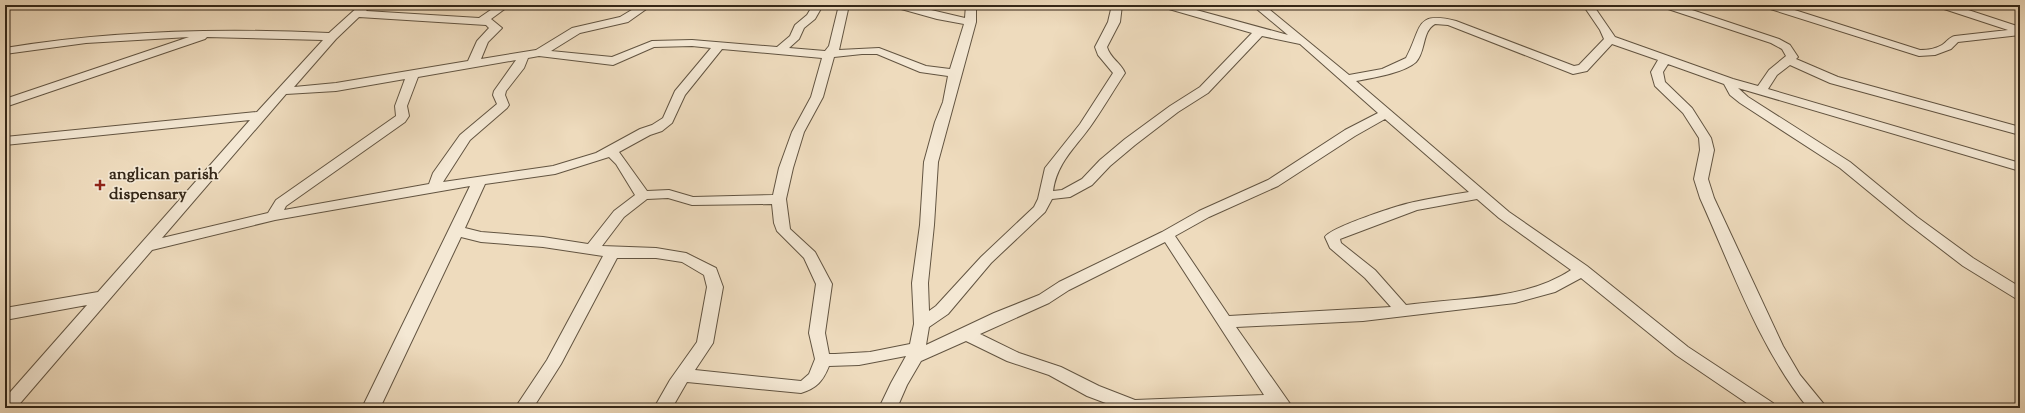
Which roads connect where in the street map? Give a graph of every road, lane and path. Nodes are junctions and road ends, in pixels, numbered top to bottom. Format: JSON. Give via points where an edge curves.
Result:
{"nodes":[{"id":1,"x":505,"y":5,"type":"edge"},
{"id":2,"x":647,"y":5,"type":"edge"},
{"id":3,"x":818,"y":5,"type":"edge"},
{"id":4,"x":844,"y":5,"type":"edge"},
{"id":5,"x":898,"y":5,"type":"edge"},
{"id":6,"x":971,"y":5,"type":"edge"},
{"id":7,"x":1117,"y":5,"type":"edge"},
{"id":8,"x":1166,"y":5,"type":"edge"},
{"id":9,"x":1257,"y":5,"type":"edge"},
{"id":10,"x":1588,"y":5,"type":"edge"},
{"id":11,"x":1666,"y":5,"type":"edge"},
{"id":12,"x":1768,"y":5,"type":"edge"},
{"id":13,"x":1942,"y":5,"type":"edge"},
{"id":14,"x":361,"y":10,"type":"edge"},
{"id":15,"x":483,"y":20,"type":"junction"},
{"id":16,"x":970,"y":22,"type":"junction"},
{"id":17,"x":2020,"y":31,"type":"edge"},
{"id":18,"x":1259,"y":32,"type":"junction"},
{"id":19,"x":212,"y":33,"type":"junction"},
{"id":20,"x":332,"y":37,"type":"junction"},
{"id":21,"x":1610,"y":39,"type":"junction"},
{"id":22,"x":1303,"y":41,"type":"junction"},
{"id":23,"x":720,"y":46,"type":"junction"},
{"id":24,"x":5,"y":51,"type":"edge"},
{"id":25,"x":780,"y":51,"type":"junction"},
{"id":26,"x":539,"y":53,"type":"junction"},
{"id":27,"x":829,"y":54,"type":"junction"},
{"id":28,"x":524,"y":55,"type":"junction"},
{"id":29,"x":1665,"y":59,"type":"junction"},
{"id":30,"x":1790,"y":60,"type":"junction"},
{"id":31,"x":473,"y":63,"type":"junction"},
{"id":32,"x":955,"y":73,"type":"junction"},
{"id":33,"x":413,"y":74,"type":"junction"},
{"id":34,"x":1347,"y":79,"type":"junction"},
{"id":35,"x":1729,"y":82,"type":"junction"},
{"id":36,"x":283,"y":91,"type":"junction"},
{"id":37,"x":1761,"y":91,"type":"junction"},
{"id":38,"x":5,"y":103,"type":"edge"},
{"id":39,"x":1385,"y":114,"type":"junction"},
{"id":40,"x":261,"y":115,"type":"junction"},
{"id":41,"x":2020,"y":131,"type":"edge"},
{"id":42,"x":5,"y":141,"type":"edge"},
{"id":43,"x":611,"y":152,"type":"junction"},
{"id":44,"x":2020,"y":167,"type":"edge"},
{"id":45,"x":479,"y":181,"type":"junction"},
{"id":46,"x":435,"y":187,"type":"junction"},
{"id":47,"x":1046,"y":192,"type":"junction"},
{"id":48,"x":1479,"y":194,"type":"junction"},
{"id":49,"x":644,"y":195,"type":"junction"},
{"id":50,"x":779,"y":199,"type":"junction"},
{"id":51,"x":275,"y":216,"type":"junction"},
{"id":52,"x":457,"y":231,"type":"junction"},
{"id":53,"x":1167,"y":235,"type":"junction"},
{"id":54,"x":145,"y":247,"type":"junction"},
{"id":55,"x":591,"y":250,"type":"junction"},
{"id":56,"x":612,"y":253,"type":"junction"},
{"id":57,"x":1582,"y":270,"type":"junction"},
{"id":58,"x":2020,"y":294,"type":"edge"},
{"id":59,"x":101,"y":297,"type":"junction"},
{"id":60,"x":1402,"y":311,"type":"junction"},
{"id":61,"x":5,"y":314,"type":"edge"},
{"id":62,"x":1226,"y":322,"type":"junction"},
{"id":63,"x":922,"y":324,"type":"junction"},
{"id":64,"x":966,"y":334,"type":"junction"},
{"id":65,"x":916,"y":352,"type":"junction"},
{"id":66,"x":823,"y":358,"type":"junction"},
{"id":67,"x":682,"y":375,"type":"junction"},
{"id":68,"x":1282,"y":406,"type":"edge"},
{"id":69,"x":6,"y":408,"type":"edge"},
{"id":70,"x":371,"y":408,"type":"edge"},
{"id":71,"x":524,"y":408,"type":"edge"},
{"id":72,"x":663,"y":408,"type":"edge"},
{"id":73,"x":888,"y":408,"type":"edge"},
{"id":74,"x":1767,"y":408,"type":"edge"},
{"id":75,"x":1818,"y":408,"type":"edge"}],
"edges":[{"from":1,"to":15,"type":"street"},
{"from":2,"to":26,"type":"street","via":[[620,21],[576,30]]},
{"from":3,"to":25,"type":"street","via":[[811,17],[799,27],[795,37]]},
{"from":4,"to":27,"type":"street","via":[[835,47]]},
{"from":5,"to":16,"type":"street"},
{"from":6,"to":16,"type":"street"},
{"from":7,"to":47,"type":"street","via":[[1114,22],[1100,48],[1105,59],[1116,67],[1119,73],[1085,125],[1052,168]]},
{"from":8,"to":18,"type":"street"},
{"from":9,"to":22,"type":"street"},
{"from":10,"to":21,"type":"street","via":[[1605,26]]},
{"from":11,"to":30,"type":"street","via":[[1775,42],[1789,51],[1792,57]]},
{"from":12,"to":17,"type":"street","via":[[1926,54],[1942,49],[1955,39]]},
{"from":13,"to":17,"type":"street"},
{"from":14,"to":15,"type":"street"},
{"from":14,"to":20,"type":"street"},
{"from":15,"to":31,"type":"street","via":[[496,28],[484,41]]},
{"from":16,"to":32,"type":"street"},
{"from":18,"to":22,"type":"street"},
{"from":18,"to":47,"type":"street","via":[[1204,90],[1146,129],[1105,163],[1087,182],[1065,194],[1054,195]]},
{"from":19,"to":20,"type":"street"},
{"from":19,"to":24,"type":"street","via":[[132,36],[54,43]]},
{"from":19,"to":38,"type":"street"},
{"from":20,"to":36,"type":"street"},
{"from":21,"to":29,"type":"street"},
{"from":21,"to":34,"type":"street","via":[[1583,68],[1573,70],[1452,23],[1434,19],[1430,20],[1423,32],[1411,60],[1390,70]]},
{"from":22,"to":34,"type":"street"},
{"from":23,"to":25,"type":"street"},
{"from":23,"to":26,"type":"street","via":[[692,43],[652,44],[618,60],[609,61]]},
{"from":23,"to":43,"type":"street","via":[[679,94],[668,120]]},
{"from":25,"to":27,"type":"street","via":[[812,55]]},
{"from":26,"to":28,"type":"street"},
{"from":27,"to":32,"type":"street","via":[[862,50],[879,52],[924,69]]},
{"from":27,"to":50,"type":"street","via":[[817,97],[798,132]]},
{"from":28,"to":31,"type":"street"},
{"from":28,"to":46,"type":"street","via":[[518,68],[500,91],[503,105],[465,138],[440,172]]},
{"from":29,"to":35,"type":"street"},
{"from":29,"to":75,"type":"street","via":[[1657,72],[1659,83],[1692,115],[1705,138],[1707,150],[1701,179],[1706,198],[1776,347],[1794,378]]},
{"from":30,"to":37,"type":"street","via":[[1773,73]]},
{"from":30,"to":41,"type":"street","via":[[1834,80]]},
{"from":31,"to":33,"type":"street"},
{"from":32,"to":63,"type":"street","via":[[950,102],[941,122],[931,162],[920,283]]},
{"from":33,"to":36,"type":"street","via":[[336,87]]},
{"from":33,"to":51,"type":"street","via":[[402,106],[401,119],[281,203]]},
{"from":34,"to":39,"type":"street"},
{"from":35,"to":37,"type":"street"},
{"from":35,"to":58,"type":"street","via":[[1734,92],[1744,100],[1851,169],[1968,262]]},
{"from":36,"to":40,"type":"street"},
{"from":37,"to":44,"type":"street"},
{"from":39,"to":48,"type":"street"},
{"from":39,"to":53,"type":"street","via":[[1350,133],[1273,183],[1204,214]]},
{"from":40,"to":42,"type":"street"},
{"from":40,"to":54,"type":"street"},
{"from":43,"to":45,"type":"street","via":[[570,167]]},
{"from":43,"to":49,"type":"street"},
{"from":45,"to":46,"type":"street"},
{"from":45,"to":52,"type":"street"},
{"from":46,"to":51,"type":"street"},
{"from":47,"to":63,"type":"street","via":[[1040,209],[986,260],[942,310]]},
{"from":48,"to":57,"type":"street","via":[[1520,227]]},
{"from":48,"to":60,"type":"street","via":[[1414,206],[1332,237],[1335,246],[1370,274]]},
{"from":49,"to":50,"type":"street","via":[[669,194],[692,201]]},
{"from":49,"to":55,"type":"street","via":[[619,214]]},
{"from":50,"to":66,"type":"street","via":[[784,231],[810,255],[824,284],[817,333]]},
{"from":51,"to":54,"type":"street"},
{"from":52,"to":55,"type":"street","via":[[481,237],[543,242]]},
{"from":52,"to":70,"type":"street"},
{"from":53,"to":62,"type":"street"},
{"from":53,"to":64,"type":"street","via":[[1064,286],[1044,299]]},
{"from":54,"to":59,"type":"street"},
{"from":55,"to":56,"type":"street"},
{"from":56,"to":67,"type":"street","via":[[686,258],[711,272],[716,287],[705,343]]},
{"from":56,"to":71,"type":"street","via":[[553,364]]},
{"from":57,"to":60,"type":"street","via":[[1560,285],[1530,295]]},
{"from":57,"to":74,"type":"street","via":[[1682,351]]},
{"from":59,"to":61,"type":"street"},
{"from":59,"to":69,"type":"street"},
{"from":60,"to":62,"type":"street"},
{"from":62,"to":68,"type":"street","via":[[1246,356]]},
{"from":63,"to":65,"type":"street"},
{"from":64,"to":65,"type":"street"},
{"from":64,"to":68,"type":"street","via":[[1013,357],[1055,371],[1093,391],[1134,407],[1239,402],[1272,402]]},
{"from":65,"to":66,"type":"street","via":[[854,360],[837,361]]},
{"from":65,"to":73,"type":"street"},
{"from":66,"to":67,"type":"street","via":[[816,377],[801,387]]},
{"from":67,"to":72,"type":"street"}]}
